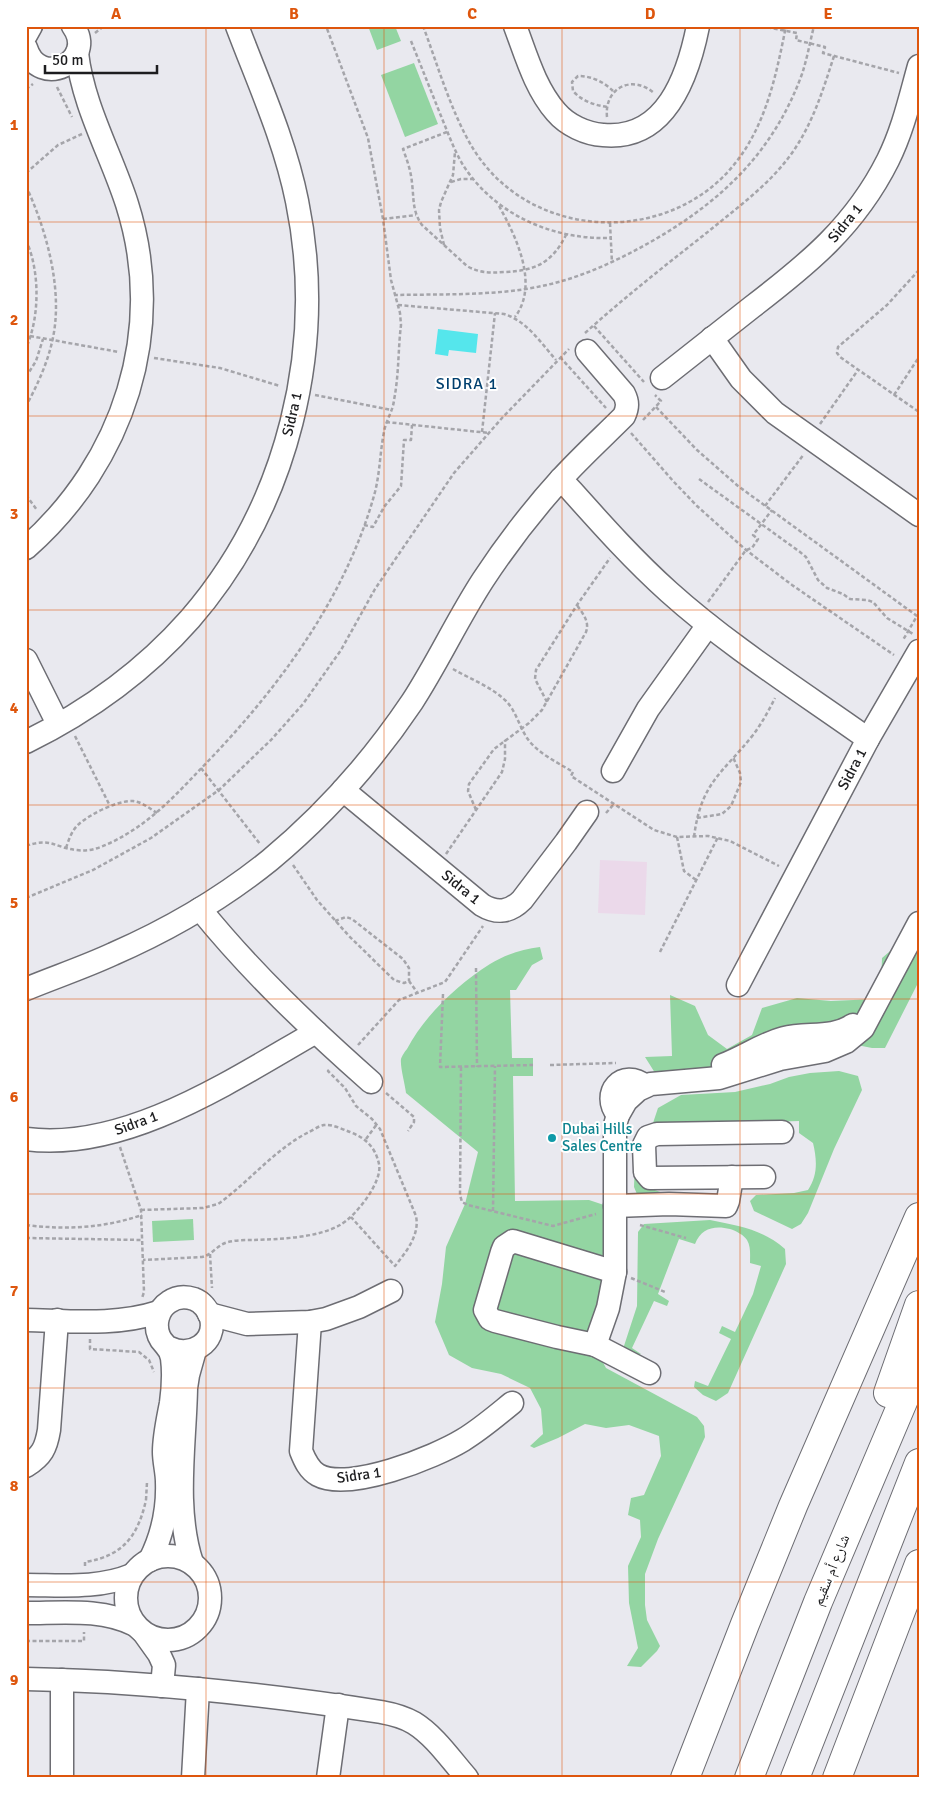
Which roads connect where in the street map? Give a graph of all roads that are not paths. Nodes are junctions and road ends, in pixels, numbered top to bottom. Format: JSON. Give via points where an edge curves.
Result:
{"nodes":[{"id":1,"x":31,"y":26,"type":"edge"},
{"id":2,"x":237,"y":26,"type":"edge"},
{"id":3,"x":515,"y":26,"type":"edge"},
{"id":4,"x":698,"y":26,"type":"edge"},
{"id":5,"x":26,"y":34,"type":"edge"},
{"id":6,"x":79,"y":38,"type":"edge"},
{"id":7,"x":26,"y":48,"type":"edge"},
{"id":8,"x":918,"y":70,"type":"edge"},
{"id":9,"x":42,"y":73,"type":"edge"},
{"id":10,"x":84,"y":123,"type":"junction"},
{"id":11,"x":712,"y":338,"type":"junction"},
{"id":12,"x":581,"y":344,"type":"road end"},
{"id":13,"x":655,"y":387,"type":"road end"},
{"id":14,"x":561,"y":479,"type":"junction"},
{"id":15,"x":919,"y":515,"type":"edge"},
{"id":16,"x":26,"y":548,"type":"edge"},
{"id":17,"x":702,"y":620,"type":"junction"},
{"id":18,"x":914,"y":641,"type":"edge"},
{"id":19,"x":26,"y":660,"type":"edge"},
{"id":20,"x":58,"y":724,"type":"junction"},
{"id":21,"x":868,"y":738,"type":"junction"},
{"id":22,"x":26,"y":742,"type":"edge"},
{"id":23,"x":613,"y":771,"type":"dead end"},
{"id":24,"x":343,"y":790,"type":"junction"},
{"id":25,"x":587,"y":812,"type":"dead end"},
{"id":26,"x":919,"y":905,"type":"edge"},
{"id":27,"x":200,"y":909,"type":"junction"},
{"id":28,"x":919,"y":923,"type":"edge"},
{"id":29,"x":738,"y":985,"type":"dead end"},
{"id":30,"x":26,"y":989,"type":"edge"},
{"id":31,"x":316,"y":1032,"type":"junction"},
{"id":32,"x":672,"y":1081,"type":"junction"},
{"id":33,"x":372,"y":1082,"type":"road end"},
{"id":34,"x":782,"y":1132,"type":"dead end"},
{"id":35,"x":26,"y":1139,"type":"edge"},
{"id":36,"x":732,"y":1177,"type":"junction"},
{"id":37,"x":764,"y":1177,"type":"dead end"},
{"id":38,"x":615,"y":1212,"type":"junction"},
{"id":39,"x":919,"y":1217,"type":"edge"},
{"id":40,"x":615,"y":1272,"type":"junction"},
{"id":41,"x":390,"y":1291,"type":"dead end"},
{"id":42,"x":919,"y":1305,"type":"edge"},
{"id":43,"x":206,"y":1309,"type":"junction"},
{"id":44,"x":160,"y":1312,"type":"junction"},
{"id":45,"x":26,"y":1320,"type":"edge"},
{"id":46,"x":57,"y":1320,"type":"junction"},
{"id":47,"x":112,"y":1322,"type":"junction"},
{"id":48,"x":310,"y":1322,"type":"junction"},
{"id":49,"x":247,"y":1324,"type":"junction"},
{"id":50,"x":164,"y":1342,"type":"junction"},
{"id":51,"x":201,"y":1344,"type":"junction"},
{"id":52,"x":595,"y":1345,"type":"junction"},
{"id":53,"x":919,"y":1364,"type":"edge"},
{"id":54,"x":650,"y":1373,"type":"dead end"},
{"id":55,"x":512,"y":1403,"type":"dead end"},
{"id":56,"x":919,"y":1463,"type":"edge"},
{"id":57,"x":26,"y":1466,"type":"edge"},
{"id":58,"x":847,"y":1532,"type":"junction"},
{"id":59,"x":150,"y":1560,"type":"junction"},
{"id":60,"x":192,"y":1563,"type":"junction"},
{"id":61,"x":919,"y":1564,"type":"edge"},
{"id":62,"x":132,"y":1575,"type":"junction"},
{"id":63,"x":26,"y":1584,"type":"edge"},
{"id":64,"x":26,"y":1613,"type":"edge"},
{"id":65,"x":140,"y":1629,"type":"junction"},
{"id":66,"x":191,"y":1635,"type":"junction"},
{"id":67,"x":163,"y":1675,"type":"junction"},
{"id":68,"x":26,"y":1679,"type":"edge"},
{"id":69,"x":62,"y":1680,"type":"junction"},
{"id":70,"x":198,"y":1689,"type":"junction"},
{"id":71,"x":338,"y":1705,"type":"junction"},
{"id":72,"x":698,"y":1743,"type":"junction"},
{"id":73,"x":62,"y":1778,"type":"edge"},
{"id":74,"x":193,"y":1778,"type":"edge"},
{"id":75,"x":328,"y":1778,"type":"edge"},
{"id":76,"x":467,"y":1778,"type":"edge"},
{"id":77,"x":685,"y":1778,"type":"edge"},
{"id":78,"x":696,"y":1778,"type":"edge"},
{"id":79,"x":749,"y":1778,"type":"edge"},
{"id":80,"x":795,"y":1778,"type":"edge"},
{"id":81,"x":837,"y":1778,"type":"edge"}],
"edges":[{"from":1,"to":5,"type":"street"},
{"from":2,"to":20,"type":"street","name":"Sidra 1","via":[[286,155],[304,249],[305,345],[289,434],[260,514],[216,586],[190,619],[129,677]]},
{"from":3,"to":4,"type":"street","via":[[544,98],[557,114],[574,127],[593,135],[609,136],[635,131],[666,108],[688,67]]},
{"from":6,"to":9,"type":"street","via":[[68,64]]},
{"from":6,"to":10,"type":"street"},
{"from":7,"to":9,"type":"street"},
{"from":8,"to":11,"type":"street","name":"Sidra 1","via":[[902,128],[887,161],[848,222],[796,273]]},
{"from":9,"to":10,"type":"street","via":[[74,87]]},
{"from":10,"to":16,"type":"street","via":[[127,205],[137,244],[141,285],[137,355],[125,404],[92,473],[70,504]]},
{"from":11,"to":13,"type":"street","name":"Sidra 1"},
{"from":11,"to":15,"type":"street","via":[[741,379],[775,413]]},
{"from":12,"to":14,"type":"street","via":[[624,394],[627,401],[624,416],[629,427]]},
{"from":14,"to":17,"type":"street","name":"Sidra 1","via":[[622,547]]},
{"from":14,"to":24,"type":"street","via":[[507,545],[469,602],[411,702]]},
{"from":17,"to":21,"type":"street","name":"Sidra 1"},
{"from":17,"to":23,"type":"street"},
{"from":18,"to":21,"type":"street","name":"Sidra 1"},
{"from":19,"to":20,"type":"street"},
{"from":20,"to":22,"type":"street","name":"Sidra 1"},
{"from":21,"to":29,"type":"street","name":"Sidra 1"},
{"from":24,"to":25,"type":"street","name":"Sidra 1","via":[[490,909],[499,911],[508,910],[522,900]]},
{"from":24,"to":27,"type":"street","via":[[277,854]]},
{"from":26,"to":32,"type":"street","via":[[853,1026],[837,1033],[783,1038],[730,1063]]},
{"from":27,"to":30,"type":"street","via":[[116,953]]},
{"from":27,"to":31,"type":"street","via":[[245,962]]},
{"from":28,"to":32,"type":"street","via":[[863,1028],[846,1042],[825,1051],[719,1078]]},
{"from":31,"to":33,"type":"street"},
{"from":31,"to":35,"type":"street","name":"Sidra 1","via":[[196,1098],[142,1122],[90,1138],[66,1141]]},
{"from":32,"to":38,"type":"street","via":[[645,1086],[632,1095],[618,1115],[614,1130]]},
{"from":34,"to":36,"type":"street","via":[[657,1134],[646,1141],[644,1172],[650,1178]]},
{"from":36,"to":37,"type":"street"},
{"from":36,"to":38,"type":"street","via":[[726,1206],[669,1204]]},
{"from":38,"to":40,"type":"street"},
{"from":39,"to":72,"type":"main road","via":[[793,1506]]},
{"from":40,"to":52,"type":"street","via":[[608,1308]]},
{"from":40,"to":52,"type":"street","via":[[508,1243],[502,1252],[486,1305],[490,1319]]},
{"from":41,"to":48,"type":"street","via":[[343,1314]]},
{"from":42,"to":58,"type":"main road","via":[[884,1406]]},
{"from":43,"to":44,"type":"street","via":[[195,1299],[180,1298],[166,1304]]},
{"from":43,"to":49,"type":"street"},
{"from":43,"to":51,"type":"street","via":[[212,1322]]},
{"from":44,"to":47,"type":"street"},
{"from":44,"to":50,"type":"street","via":[[157,1328]]},
{"from":45,"to":46,"type":"street"},
{"from":46,"to":47,"type":"street"},
{"from":46,"to":57,"type":"street","via":[[46,1446],[37,1459]]},
{"from":47,"to":50,"type":"street","via":[[136,1326]]},
{"from":48,"to":49,"type":"street"},
{"from":48,"to":55,"type":"street","name":"Sidra 1","via":[[301,1451],[310,1468],[327,1479],[363,1477],[415,1463],[463,1440]]},
{"from":49,"to":51,"type":"street"},
{"from":50,"to":51,"type":"street","via":[[176,1351],[189,1352]]},
{"from":50,"to":59,"type":"street","via":[[173,1366],[164,1443],[167,1501],[159,1538]]},
{"from":51,"to":60,"type":"street","via":[[188,1375],[186,1400],[183,1524]]},
{"from":52,"to":54,"type":"street"},
{"from":53,"to":58,"type":"main road","name":"شارع أم سقيم"},
{"from":56,"to":80,"type":"main road"},
{"from":58,"to":79,"type":"main road","name":"شارع أم سقيم"},
{"from":59,"to":60,"type":"street","via":[[164,1556],[179,1557]]},
{"from":59,"to":62,"type":"street"},
{"from":60,"to":66,"type":"street","via":[[208,1585],[210,1599],[202,1625]]},
{"from":61,"to":81,"type":"main road"},
{"from":62,"to":63,"type":"street","via":[[94,1585]]},
{"from":62,"to":65,"type":"street","via":[[127,1587],[128,1614]]},
{"from":64,"to":65,"type":"street","via":[[108,1615]]},
{"from":65,"to":66,"type":"street","via":[[155,1639],[167,1641]]},
{"from":65,"to":67,"type":"street","via":[[159,1654]]},
{"from":66,"to":67,"type":"street","via":[[181,1643]]},
{"from":67,"to":69,"type":"street"},
{"from":67,"to":70,"type":"street"},
{"from":68,"to":69,"type":"street"},
{"from":69,"to":73,"type":"street"},
{"from":70,"to":71,"type":"street"},
{"from":70,"to":74,"type":"street"},
{"from":71,"to":75,"type":"street"},
{"from":71,"to":76,"type":"street","via":[[389,1714],[414,1724],[429,1735]]},
{"from":72,"to":77,"type":"main road"},
{"from":72,"to":78,"type":"main road"}]}
